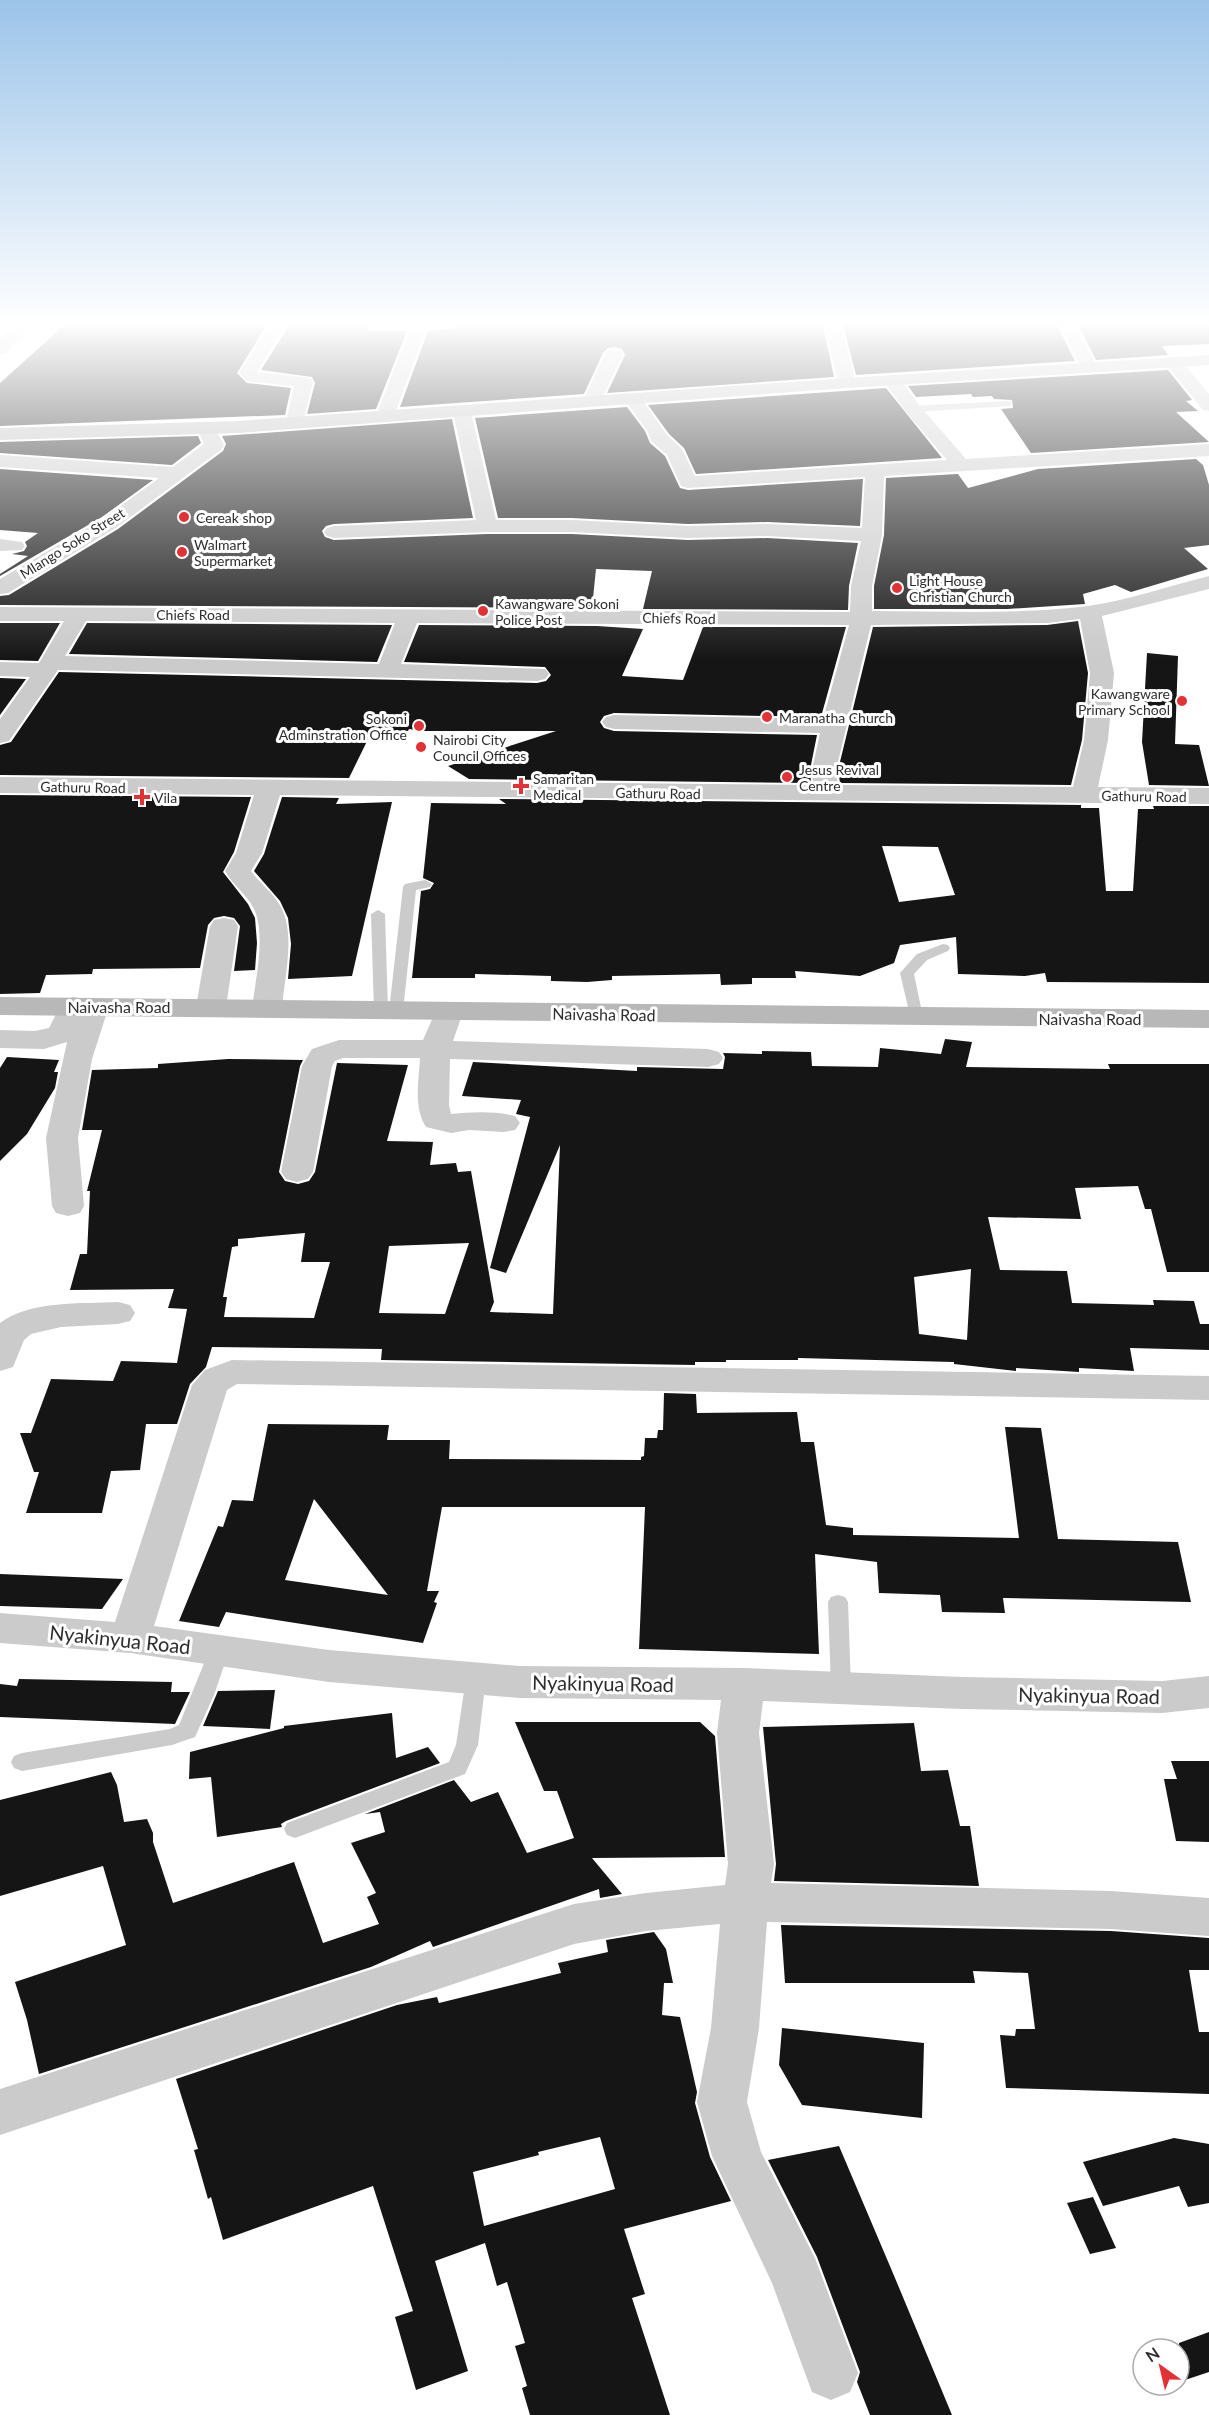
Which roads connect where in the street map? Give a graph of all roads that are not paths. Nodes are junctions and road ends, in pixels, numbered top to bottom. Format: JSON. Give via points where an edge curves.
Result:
{"nodes":[{"id":1,"x":207,"y":434,"type":"edge"},
{"id":2,"x":467,"y":434,"type":"edge"},
{"id":3,"x":657,"y":434,"type":"edge"},
{"id":4,"x":934,"y":434,"type":"edge"},
{"id":5,"x":1209,"y":450,"type":"edge"},
{"id":6,"x":0,"y":461,"type":"edge"},
{"id":7,"x":961,"y":465,"type":"junction"},
{"id":8,"x":876,"y":469,"type":"junction"},
{"id":9,"x":175,"y":473,"type":"junction"},
{"id":10,"x":699,"y":506,"type":"junction"},
{"id":11,"x":487,"y":526,"type":"junction"},
{"id":12,"x":334,"y":532,"type":"dead end"},
{"id":13,"x":872,"y":535,"type":"junction"},
{"id":14,"x":1209,"y":582,"type":"edge"},
{"id":15,"x":0,"y":588,"type":"edge"},
{"id":16,"x":1090,"y":612,"type":"junction"},
{"id":17,"x":0,"y":614,"type":"edge"},
{"id":18,"x":79,"y":614,"type":"junction"},
{"id":19,"x":409,"y":615,"type":"junction"},
{"id":20,"x":862,"y":618,"type":"junction"},
{"id":21,"x":48,"y":666,"type":"junction"},
{"id":22,"x":0,"y":669,"type":"edge"},
{"id":23,"x":388,"y":669,"type":"junction"},
{"id":24,"x":537,"y":674,"type":"dead end"},
{"id":25,"x":614,"y":722,"type":"dead end"},
{"id":26,"x":834,"y":726,"type":"junction"},
{"id":27,"x":0,"y":736,"type":"edge"},
{"id":28,"x":0,"y":786,"type":"edge"},
{"id":29,"x":269,"y":789,"type":"junction"},
{"id":30,"x":827,"y":794,"type":"junction"},
{"id":31,"x":1084,"y":795,"type":"junction"},
{"id":32,"x":1209,"y":796,"type":"edge"},
{"id":33,"x":425,"y":884,"type":"dead end"},
{"id":34,"x":378,"y":914,"type":"dead end"},
{"id":35,"x":224,"y":926,"type":"dead end"},
{"id":36,"x":943,"y":948,"type":"dead end"},
{"id":37,"x":0,"y":1006,"type":"edge"},
{"id":38,"x":83,"y":1006,"type":"junction"},
{"id":39,"x":211,"y":1007,"type":"junction"},
{"id":40,"x":267,"y":1008,"type":"junction"},
{"id":41,"x":389,"y":1011,"type":"junction"},
{"id":42,"x":448,"y":1012,"type":"junction"},
{"id":43,"x":916,"y":1017,"type":"junction"},
{"id":44,"x":1209,"y":1019,"type":"edge"},
{"id":45,"x":0,"y":1039,"type":"edge"},
{"id":46,"x":435,"y":1049,"type":"junction"},
{"id":47,"x":708,"y":1058,"type":"dead end"},
{"id":48,"x":504,"y":1124,"type":"dead end"},
{"id":49,"x":297,"y":1172,"type":"dead end"},
{"id":50,"x":68,"y":1206,"type":"dead end"},
{"id":51,"x":118,"y":1313,"type":"dead end"},
{"id":52,"x":0,"y":1359,"type":"edge"},
{"id":53,"x":1209,"y":1388,"type":"edge"},
{"id":54,"x":838,"y":1602,"type":"dead end"},
{"id":55,"x":0,"y":1628,"type":"edge"},
{"id":56,"x":130,"y":1638,"type":"junction"},
{"id":57,"x":219,"y":1651,"type":"junction"},
{"id":58,"x":476,"y":1678,"type":"junction"},
{"id":59,"x":744,"y":1684,"type":"junction"},
{"id":60,"x":841,"y":1688,"type":"junction"},
{"id":61,"x":1209,"y":1692,"type":"edge"},
{"id":62,"x":22,"y":1762,"type":"dead end"},
{"id":63,"x":295,"y":1829,"type":"dead end"},
{"id":64,"x":745,"y":1902,"type":"junction"},
{"id":65,"x":1209,"y":1917,"type":"edge"},
{"id":66,"x":0,"y":2112,"type":"edge"},
{"id":67,"x":831,"y":2373,"type":"dead end"}],
"edges":[{"from":1,"to":9,"type":"street","name":"Mlango Soko Street","via":[[215,445]]},
{"from":2,"to":11,"type":"street"},
{"from":3,"to":10,"type":"street","via":[[675,453]]},
{"from":4,"to":7,"type":"street"},
{"from":5,"to":7,"type":"street"},
{"from":6,"to":9,"type":"street"},
{"from":7,"to":8,"type":"street"},
{"from":8,"to":10,"type":"street"},
{"from":8,"to":13,"type":"street"},
{"from":9,"to":15,"type":"street","name":"Mlango Soko Street","via":[[110,523]]},
{"from":10,"to":11,"type":"street"},
{"from":10,"to":13,"type":"street","via":[[767,530]]},
{"from":11,"to":12,"type":"street"},
{"from":13,"to":20,"type":"street","via":[[862,571]]},
{"from":14,"to":16,"type":"street","name":"Chiefs Road"},
{"from":16,"to":20,"type":"street","name":"Chiefs Road"},
{"from":16,"to":31,"type":"street","via":[[1102,673],[1096,740]]},
{"from":17,"to":18,"type":"street","name":"Chiefs Road"},
{"from":18,"to":19,"type":"street","name":"Chiefs Road"},
{"from":18,"to":21,"type":"street"},
{"from":19,"to":20,"type":"street","name":"Chiefs Road"},
{"from":19,"to":23,"type":"street"},
{"from":20,"to":26,"type":"street"},
{"from":21,"to":22,"type":"street"},
{"from":21,"to":23,"type":"street"},
{"from":21,"to":27,"type":"street"},
{"from":23,"to":24,"type":"street"},
{"from":25,"to":26,"type":"street"},
{"from":26,"to":30,"type":"street","via":[[824,770]]},
{"from":28,"to":29,"type":"street","name":"Gathuru Road"},
{"from":29,"to":30,"type":"street","name":"Gathuru Road"},
{"from":29,"to":40,"type":"street","via":[[249,853],[238,870],[267,906],[274,926]]},
{"from":30,"to":31,"type":"street","name":"Gathuru Road"},
{"from":31,"to":32,"type":"street","name":"Gathuru Road"},
{"from":33,"to":41,"type":"lane","via":[[410,888]]},
{"from":34,"to":41,"type":"lane"},
{"from":35,"to":39,"type":"street"},
{"from":36,"to":43,"type":"lane","via":[[922,957],[907,973]]},
{"from":37,"to":38,"type":"main road","name":"Naivasha Road"},
{"from":38,"to":39,"type":"main road","name":"Naivasha Road"},
{"from":38,"to":45,"type":"street","via":[[55,1037]]},
{"from":38,"to":50,"type":"street","via":[[62,1138]]},
{"from":39,"to":40,"type":"main road","name":"Naivasha Road"},
{"from":40,"to":41,"type":"main road","name":"Naivasha Road"},
{"from":41,"to":42,"type":"main road","name":"Naivasha Road"},
{"from":42,"to":43,"type":"main road","name":"Naivasha Road"},
{"from":42,"to":46,"type":"street"},
{"from":43,"to":44,"type":"main road","name":"Naivasha Road"},
{"from":46,"to":47,"type":"street"},
{"from":46,"to":48,"type":"street","via":[[433,1106],[437,1120],[451,1124]]},
{"from":46,"to":49,"type":"street","via":[[339,1049],[323,1055],[316,1066]]},
{"from":51,"to":52,"type":"street","via":[[26,1323],[9,1334]]},
{"from":53,"to":56,"type":"street","via":[[232,1372],[210,1385]]},
{"from":54,"to":60,"type":"lane"},
{"from":55,"to":56,"type":"street","name":"Nyakinyua Road"},
{"from":56,"to":57,"type":"street","name":"Nyakinyua Road"},
{"from":57,"to":58,"type":"street","name":"Nyakinyua Road","via":[[329,1666]]},
{"from":57,"to":62,"type":"lane","via":[[187,1731],[172,1737]]},
{"from":58,"to":59,"type":"street","name":"Nyakinyua Road","via":[[519,1682]]},
{"from":58,"to":63,"type":"lane","via":[[467,1744],[457,1768]]},
{"from":59,"to":60,"type":"street","name":"Nyakinyua Road"},
{"from":59,"to":64,"type":"street","via":[[738,1733],[752,1864]]},
{"from":60,"to":61,"type":"street","name":"Nyakinyua Road","via":[[1161,1697]]},
{"from":64,"to":65,"type":"street","via":[[1111,1910]]},
{"from":64,"to":66,"type":"street","via":[[574,1924]]},
{"from":64,"to":67,"type":"street","via":[[735,2028],[722,2102],[737,2157],[796,2276]]}]}
